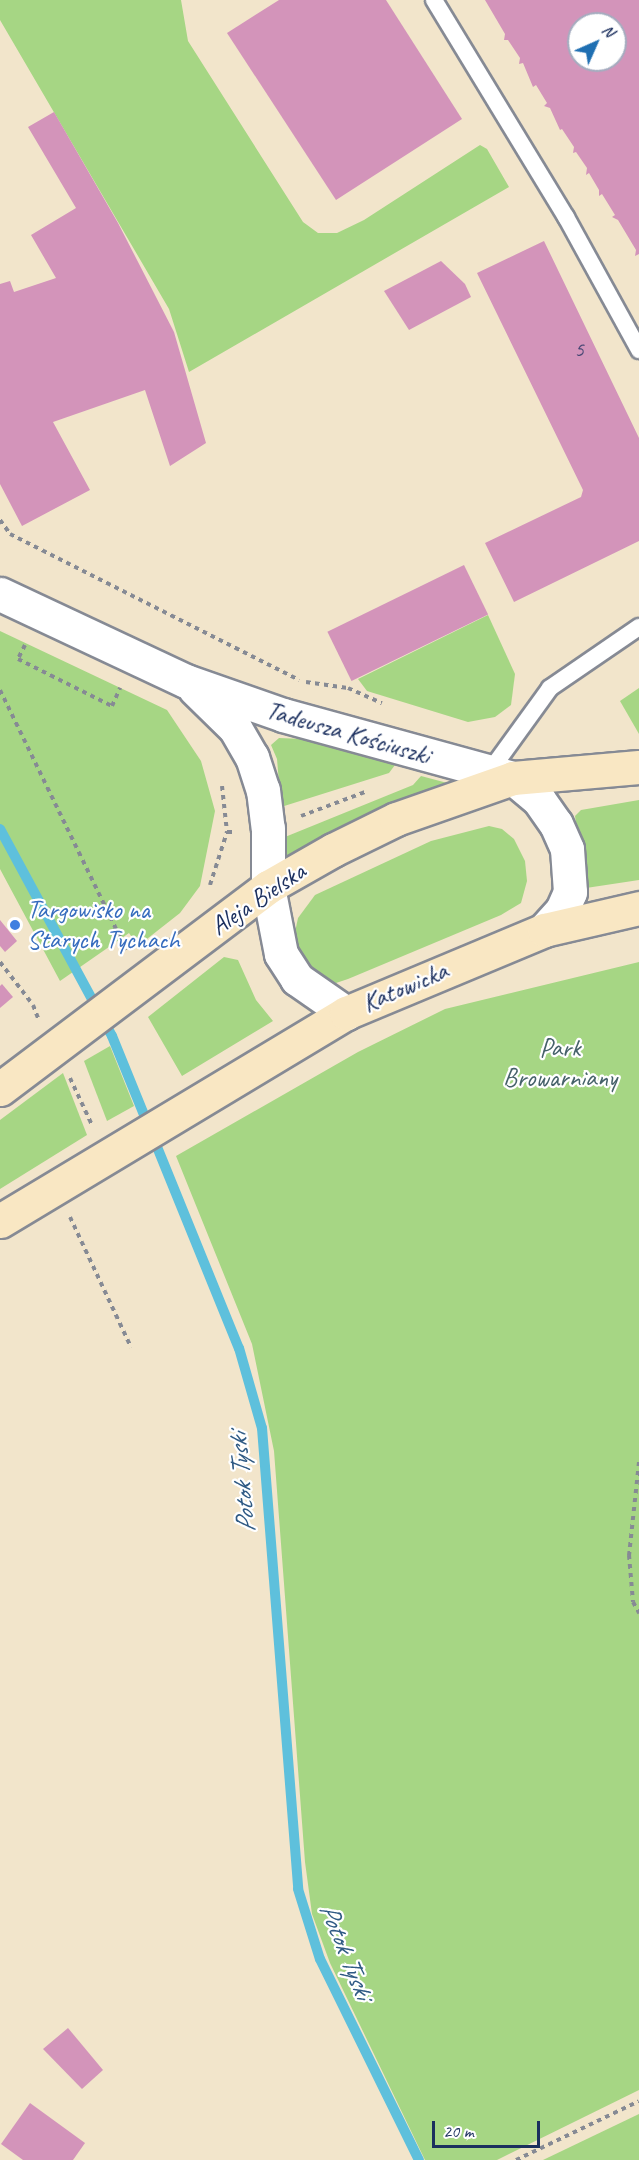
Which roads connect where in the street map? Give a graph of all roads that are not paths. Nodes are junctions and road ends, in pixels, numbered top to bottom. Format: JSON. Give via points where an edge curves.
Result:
{"nodes":[{"id":1,"x":434,"y":0,"type":"edge"},
{"id":2,"x":639,"y":350,"type":"edge"},
{"id":3,"x":0,"y":594,"type":"edge"},
{"id":4,"x":639,"y":627,"type":"edge"},
{"id":5,"x":186,"y":681,"type":"junction"},
{"id":6,"x":639,"y":767,"type":"edge"},
{"id":7,"x":501,"y":774,"type":"junction"},
{"id":8,"x":268,"y":887,"type":"junction"},
{"id":9,"x":639,"y":908,"type":"edge"},
{"id":10,"x":544,"y":930,"type":"junction"},
{"id":11,"x":346,"y":1013,"type":"junction"},
{"id":12,"x":0,"y":1089,"type":"edge"},
{"id":13,"x":0,"y":1221,"type":"edge"}],
"edges":[{"from":1,"to":2,"type":"lane","via":[[566,217]]},
{"from":3,"to":5,"type":"street","name":"Tadeusza Kościuszki"},
{"from":4,"to":7,"type":"lane","via":[[550,688]]},
{"from":5,"to":7,"type":"street","name":"Tadeusza Kościuszki","via":[[412,754]]},
{"from":5,"to":8,"type":"street","name":"Tadeusza Kościuszki","via":[[235,728],[252,757],[263,790],[268,828]]},
{"from":6,"to":7,"type":"main road"},
{"from":7,"to":8,"type":"main road","name":"Aleja Bielska","via":[[396,819]]},
{"from":7,"to":10,"type":"street","name":"Katowicka","via":[[539,800],[567,849],[570,892],[562,910]]},
{"from":8,"to":11,"type":"street","name":"Katowicka","via":[[281,954],[297,979]]},
{"from":8,"to":12,"type":"main road","name":"Aleja Bielska","via":[[133,973],[65,1038]]},
{"from":9,"to":10,"type":"main road","name":"Katowicka"},
{"from":10,"to":11,"type":"main road","name":"Katowicka"},
{"from":11,"to":13,"type":"main road"}]}
